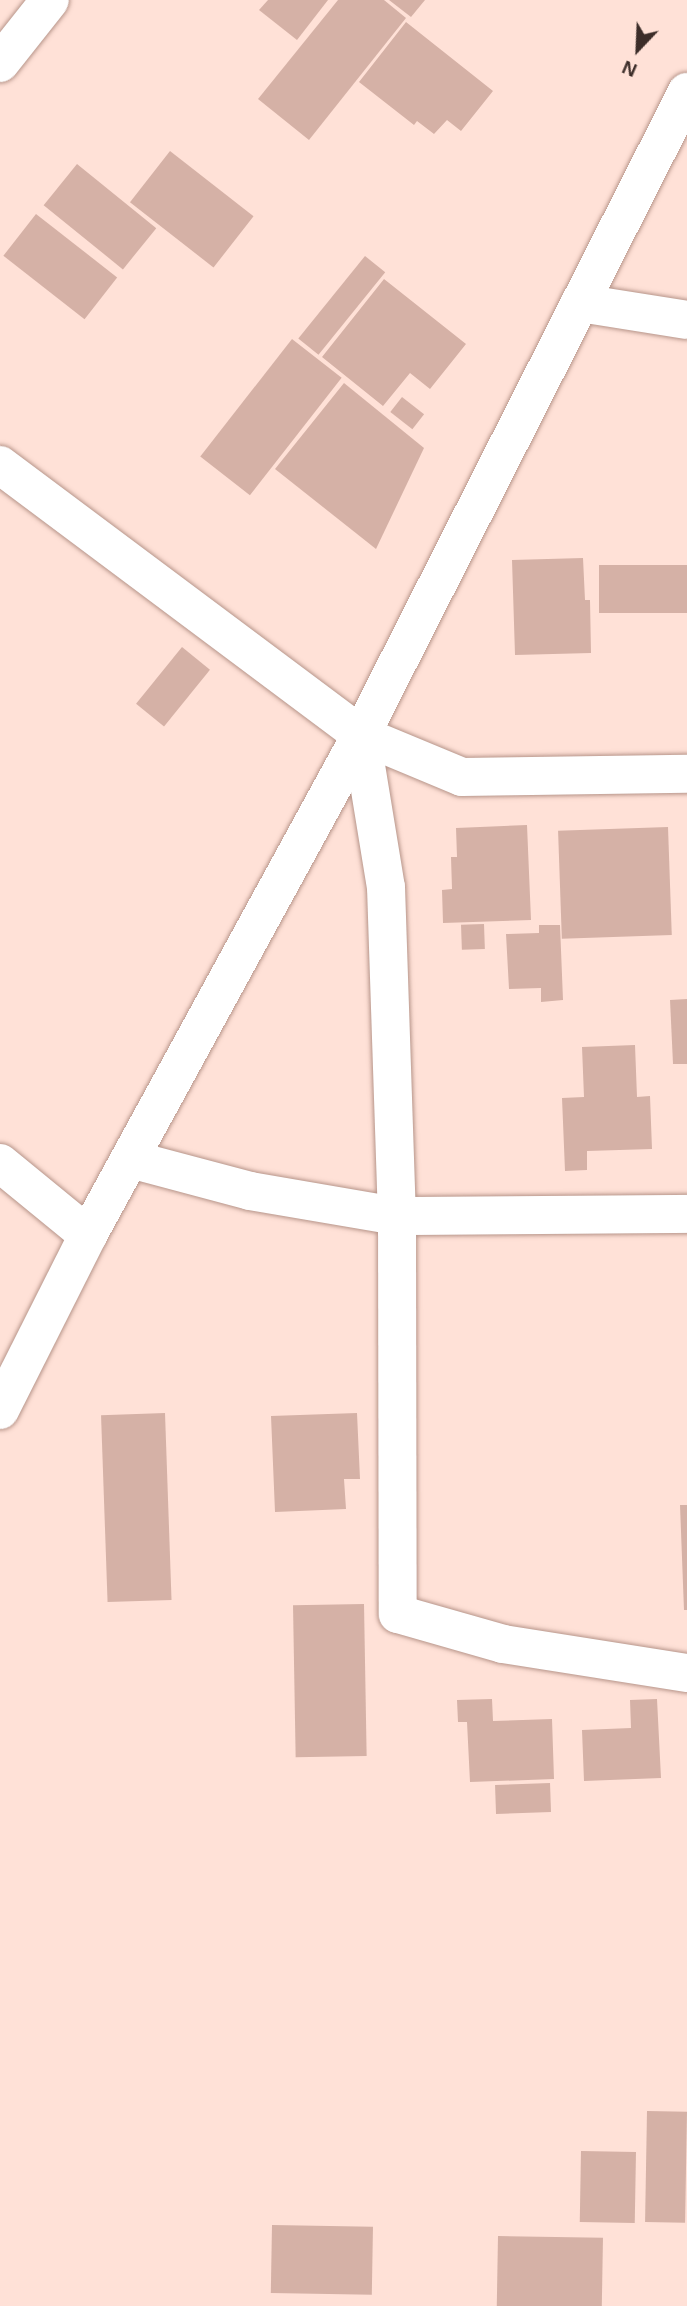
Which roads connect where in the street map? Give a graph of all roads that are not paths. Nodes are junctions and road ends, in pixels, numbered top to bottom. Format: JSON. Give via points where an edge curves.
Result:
{"nodes":[{"id":1,"x":50,"y":0,"type":"edge"},
{"id":2,"x":0,"y":63,"type":"edge"},
{"id":3,"x":687,"y":92,"type":"edge"},
{"id":4,"x":580,"y":303,"type":"junction"},
{"id":5,"x":687,"y":320,"type":"edge"},
{"id":6,"x":0,"y":465,"type":"edge"},
{"id":7,"x":361,"y":735,"type":"junction"},
{"id":8,"x":687,"y":774,"type":"edge"},
{"id":9,"x":130,"y":1160,"type":"junction"},
{"id":10,"x":0,"y":1163,"type":"edge"},
{"id":11,"x":687,"y":1214,"type":"edge"},
{"id":12,"x":397,"y":1216,"type":"junction"},
{"id":13,"x":88,"y":1235,"type":"junction"},
{"id":14,"x":0,"y":1410,"type":"edge"},
{"id":15,"x":687,"y":1673,"type":"edge"}],
"edges":[{"from":1,"to":2,"type":"street"},
{"from":3,"to":4,"type":"street"},
{"from":4,"to":5,"type":"street"},
{"from":4,"to":7,"type":"street"},
{"from":6,"to":7,"type":"street"},
{"from":7,"to":8,"type":"street","via":[[461,777]]},
{"from":7,"to":9,"type":"street"},
{"from":7,"to":12,"type":"street","via":[[386,887]]},
{"from":9,"to":12,"type":"street","via":[[250,1191]]},
{"from":9,"to":13,"type":"street"},
{"from":10,"to":13,"type":"street"},
{"from":11,"to":12,"type":"street"},
{"from":12,"to":15,"type":"street","via":[[398,1614],[503,1644]]},
{"from":13,"to":14,"type":"street"}]}
